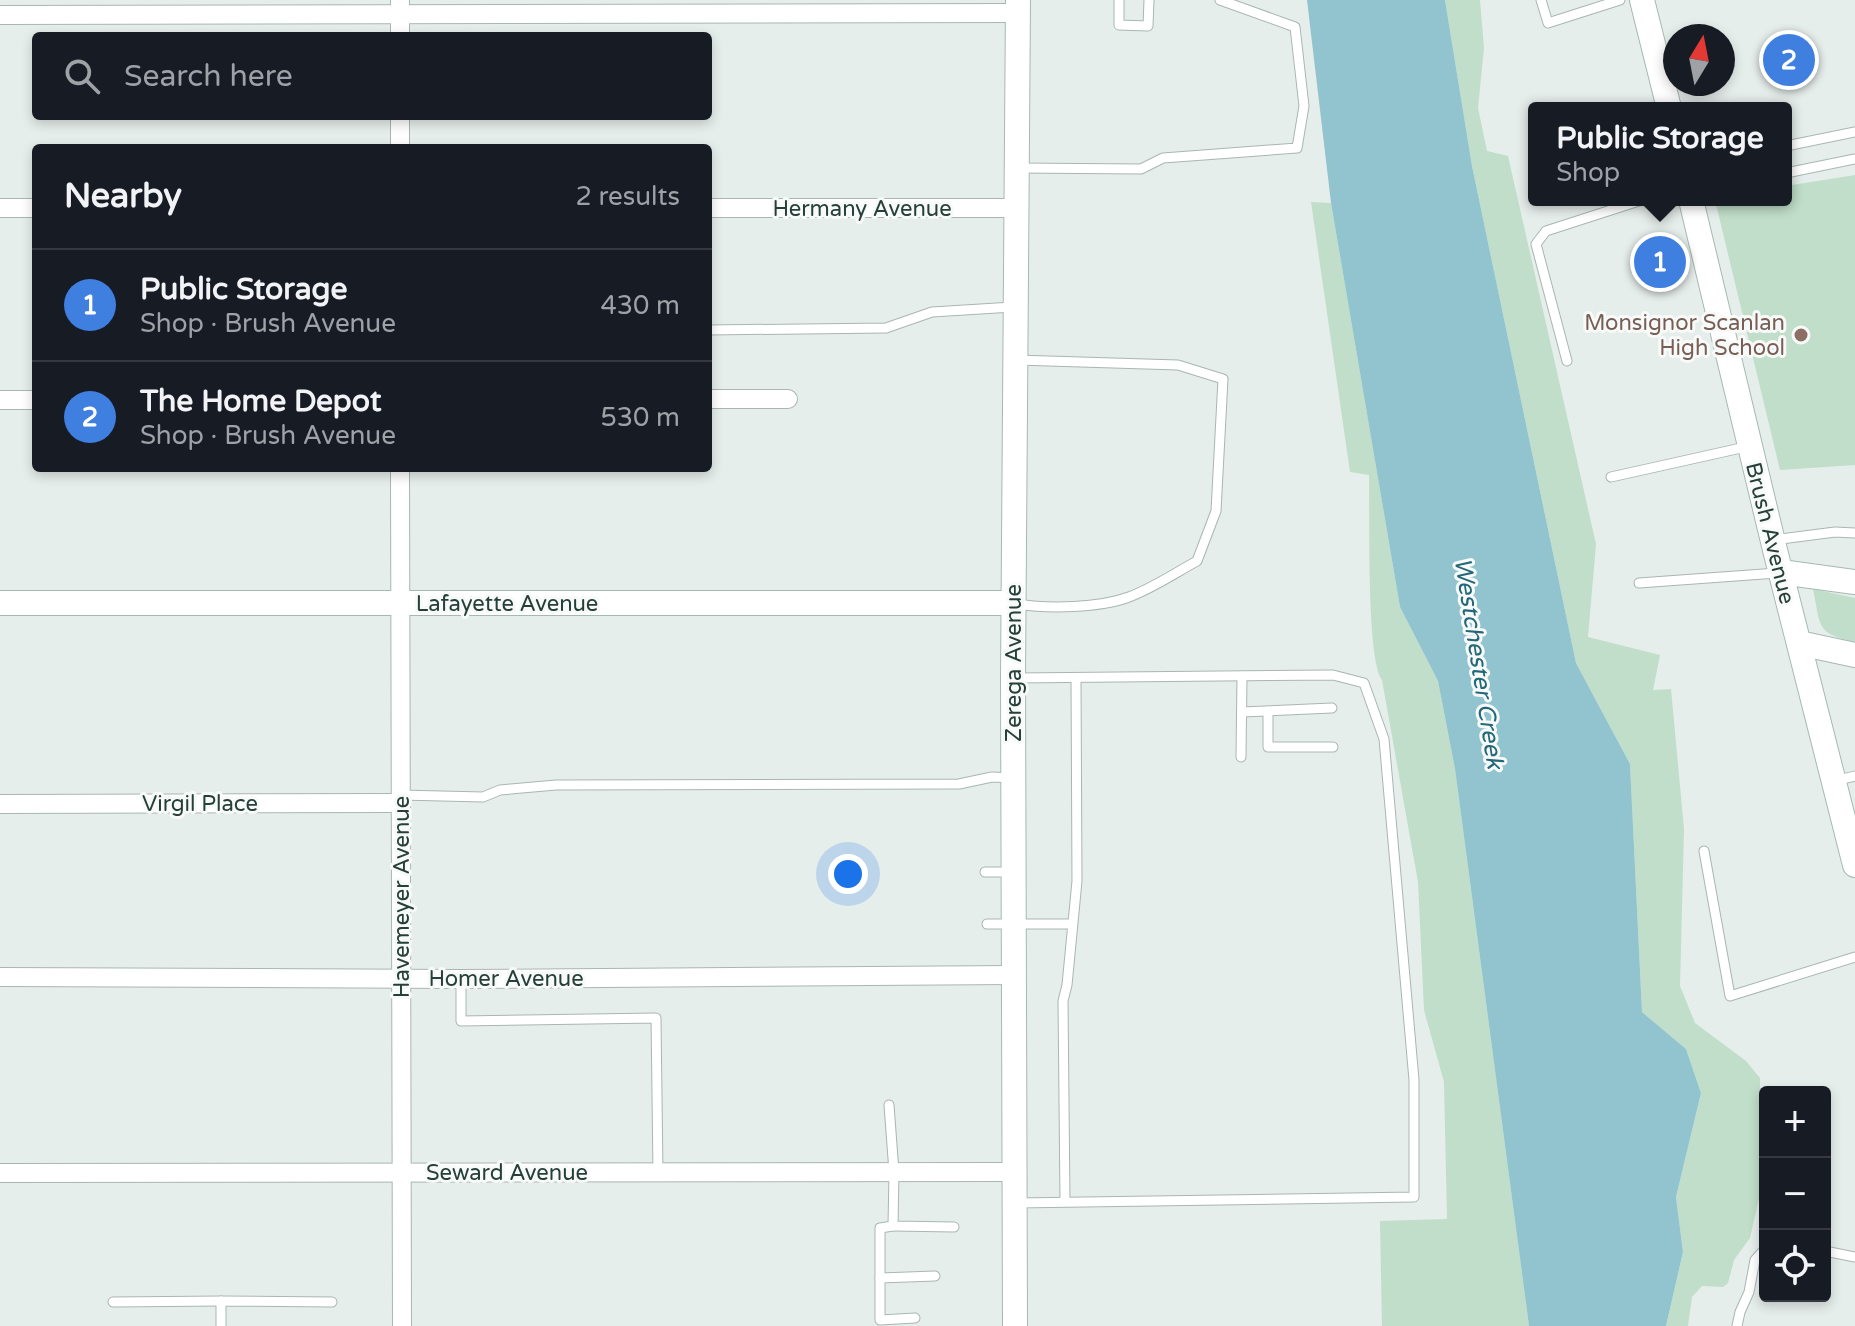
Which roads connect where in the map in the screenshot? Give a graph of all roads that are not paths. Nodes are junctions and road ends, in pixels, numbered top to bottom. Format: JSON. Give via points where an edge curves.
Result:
{"nodes":[{"id":1,"x":1119,"y":0,"type":"edge"},
{"id":2,"x":1149,"y":0,"type":"edge"},
{"id":3,"x":1541,"y":0,"type":"edge"},
{"id":4,"x":1620,"y":0,"type":"edge"},
{"id":5,"x":1642,"y":0,"type":"edge"},
{"id":6,"x":1223,"y":1,"type":"edge"},
{"id":7,"x":400,"y":7,"type":"edge"},
{"id":8,"x":1018,"y":7,"type":"edge"},
{"id":9,"x":0,"y":15,"type":"edge"},
{"id":10,"x":400,"y":32,"type":"edge"},
{"id":11,"x":1668,"y":102,"type":"edge"},
{"id":12,"x":400,"y":120,"type":"edge"},
{"id":13,"x":1855,"y":132,"type":"edge"},
{"id":14,"x":400,"y":144,"type":"edge"},
{"id":15,"x":1792,"y":145,"type":"edge"},
{"id":16,"x":1855,"y":159,"type":"edge"},
{"id":17,"x":1017,"y":168,"type":"junction"},
{"id":18,"x":1792,"y":172,"type":"edge"},
{"id":19,"x":1623,"y":206,"type":"edge"},
{"id":20,"x":1692,"y":206,"type":"edge"},
{"id":21,"x":0,"y":208,"type":"edge"},
{"id":22,"x":32,"y":208,"type":"edge"},
{"id":23,"x":712,"y":208,"type":"edge"},
{"id":24,"x":1017,"y":208,"type":"junction"},
{"id":25,"x":1016,"y":307,"type":"junction"},
{"id":26,"x":712,"y":330,"type":"edge"},
{"id":27,"x":1016,"y":360,"type":"junction"},
{"id":28,"x":1567,"y":361,"type":"dead end"},
{"id":29,"x":712,"y":399,"type":"edge"},
{"id":30,"x":788,"y":399,"type":"dead end"},
{"id":31,"x":0,"y":400,"type":"edge"},
{"id":32,"x":32,"y":400,"type":"edge"},
{"id":33,"x":1750,"y":446,"type":"junction"},
{"id":34,"x":400,"y":472,"type":"edge"},
{"id":35,"x":1611,"y":477,"type":"dead end"},
{"id":36,"x":1855,"y":533,"type":"edge"},
{"id":37,"x":1773,"y":540,"type":"junction"},
{"id":38,"x":1781,"y":572,"type":"junction"},
{"id":39,"x":1855,"y":582,"type":"edge"},
{"id":40,"x":1639,"y":583,"type":"dead end"},
{"id":41,"x":0,"y":603,"type":"edge"},
{"id":42,"x":400,"y":603,"type":"junction"},
{"id":43,"x":1013,"y":603,"type":"junction"},
{"id":44,"x":1799,"y":643,"type":"junction"},
{"id":45,"x":1855,"y":655,"type":"edge"},
{"id":46,"x":1242,"y":676,"type":"junction"},
{"id":47,"x":1013,"y":678,"type":"junction"},
{"id":48,"x":1076,"y":678,"type":"junction"},
{"id":49,"x":1332,"y":708,"type":"dead end"},
{"id":50,"x":1268,"y":711,"type":"junction"},
{"id":51,"x":1242,"y":712,"type":"junction"},
{"id":52,"x":1333,"y":747,"type":"dead end"},
{"id":53,"x":1241,"y":757,"type":"dead end"},
{"id":54,"x":1013,"y":778,"type":"junction"},
{"id":55,"x":1844,"y":779,"type":"edge"},
{"id":56,"x":400,"y":799,"type":"junction"},
{"id":57,"x":0,"y":804,"type":"edge"},
{"id":58,"x":1704,"y":851,"type":"dead end"},
{"id":59,"x":1855,"y":865,"type":"edge"},
{"id":60,"x":985,"y":872,"type":"dead end"},
{"id":61,"x":1013,"y":872,"type":"junction"},
{"id":62,"x":987,"y":924,"type":"dead end"},
{"id":63,"x":1072,"y":924,"type":"junction"},
{"id":64,"x":1013,"y":925,"type":"junction"},
{"id":65,"x":1855,"y":957,"type":"edge"},
{"id":66,"x":1013,"y":975,"type":"junction"},
{"id":67,"x":0,"y":977,"type":"edge"},
{"id":68,"x":401,"y":978,"type":"junction"},
{"id":69,"x":461,"y":979,"type":"junction"},
{"id":70,"x":889,"y":1105,"type":"dead end"},
{"id":71,"x":401,"y":1172,"type":"junction"},
{"id":72,"x":894,"y":1172,"type":"junction"},
{"id":73,"x":1013,"y":1172,"type":"junction"},
{"id":74,"x":0,"y":1173,"type":"edge"},
{"id":75,"x":658,"y":1173,"type":"junction"},
{"id":76,"x":1065,"y":1201,"type":"junction"},
{"id":77,"x":1013,"y":1203,"type":"junction"},
{"id":78,"x":893,"y":1226,"type":"junction"},
{"id":79,"x":954,"y":1227,"type":"dead end"},
{"id":80,"x":1831,"y":1252,"type":"edge"},
{"id":81,"x":1759,"y":1256,"type":"edge"},
{"id":82,"x":1855,"y":1257,"type":"edge"},
{"id":83,"x":935,"y":1276,"type":"dead end"},
{"id":84,"x":880,"y":1278,"type":"junction"},
{"id":85,"x":221,"y":1301,"type":"junction"},
{"id":86,"x":113,"y":1302,"type":"dead end"},
{"id":87,"x":332,"y":1302,"type":"dead end"},
{"id":88,"x":915,"y":1318,"type":"dead end"},
{"id":89,"x":221,"y":1326,"type":"edge"},
{"id":90,"x":402,"y":1326,"type":"edge"},
{"id":91,"x":1015,"y":1326,"type":"edge"},
{"id":92,"x":1737,"y":1326,"type":"edge"}],
"edges":[{"from":1,"to":2,"type":"lane","via":[[1119,25],[1148,26]]},
{"from":3,"to":4,"type":"lane","via":[[1548,23]]},
{"from":5,"to":11,"type":"street"},
{"from":6,"to":17,"type":"lane","via":[[1295,27],[1304,106],[1297,148],[1163,158],[1141,169]]},
{"from":7,"to":8,"type":"street"},
{"from":7,"to":9,"type":"street"},
{"from":7,"to":10,"type":"street"},
{"from":8,"to":17,"type":"street","name":"Zerega Avenue"},
{"from":12,"to":14,"type":"street"},
{"from":13,"to":15,"type":"lane"},
{"from":16,"to":18,"type":"lane"},
{"from":17,"to":24,"type":"street","name":"Zerega Avenue"},
{"from":19,"to":28,"type":"lane","via":[[1546,231],[1536,244]]},
{"from":20,"to":33,"type":"street","name":"Brush Avenue"},
{"from":21,"to":22,"type":"street"},
{"from":23,"to":24,"type":"street","name":"Hermany Avenue"},
{"from":24,"to":25,"type":"street","name":"Zerega Avenue"},
{"from":25,"to":26,"type":"lane","via":[[932,312],[886,328]]},
{"from":25,"to":27,"type":"street","name":"Zerega Avenue"},
{"from":27,"to":43,"type":"street","name":"Zerega Avenue"},
{"from":27,"to":43,"type":"lane","via":[[1178,365],[1223,379],[1216,511],[1197,561],[1127,598],[1046,609]]},
{"from":29,"to":30,"type":"street"},
{"from":31,"to":32,"type":"street"},
{"from":33,"to":35,"type":"lane"},
{"from":33,"to":37,"type":"street","name":"Brush Avenue"},
{"from":34,"to":42,"type":"street","name":"Havemeyer Avenue"},
{"from":36,"to":37,"type":"lane"},
{"from":37,"to":38,"type":"street","name":"Brush Avenue"},
{"from":38,"to":39,"type":"street"},
{"from":38,"to":40,"type":"lane"},
{"from":38,"to":44,"type":"street","name":"Brush Avenue"},
{"from":41,"to":42,"type":"street","name":"Lafayette Avenue"},
{"from":42,"to":43,"type":"street","name":"Lafayette Avenue"},
{"from":42,"to":56,"type":"street","name":"Havemeyer Avenue"},
{"from":43,"to":47,"type":"street","name":"Zerega Avenue"},
{"from":44,"to":45,"type":"street"},
{"from":44,"to":55,"type":"street","name":"Brush Avenue"},
{"from":46,"to":48,"type":"lane"},
{"from":46,"to":51,"type":"lane"},
{"from":46,"to":76,"type":"lane","via":[[1333,675],[1364,683],[1384,739],[1414,1080],[1414,1197]]},
{"from":47,"to":48,"type":"lane"},
{"from":47,"to":54,"type":"street","name":"Zerega Avenue"},
{"from":48,"to":63,"type":"lane","via":[[1077,881]]},
{"from":49,"to":50,"type":"lane"},
{"from":50,"to":51,"type":"lane"},
{"from":50,"to":52,"type":"lane","via":[[1268,747]]},
{"from":51,"to":53,"type":"lane"},
{"from":54,"to":56,"type":"lane","via":[[959,784],[556,785],[500,790],[483,797]]},
{"from":54,"to":61,"type":"street","name":"Zerega Avenue"},
{"from":55,"to":59,"type":"street","name":"Brush Avenue"},
{"from":56,"to":57,"type":"street","name":"Virgil Place"},
{"from":56,"to":68,"type":"street","name":"Havemeyer Avenue"},
{"from":58,"to":65,"type":"lane","via":[[1730,996]]},
{"from":60,"to":61,"type":"lane"},
{"from":61,"to":64,"type":"street","name":"Zerega Avenue"},
{"from":62,"to":64,"type":"lane"},
{"from":63,"to":64,"type":"lane"},
{"from":63,"to":76,"type":"lane","via":[[1063,1001]]},
{"from":64,"to":66,"type":"street","name":"Zerega Avenue"},
{"from":66,"to":69,"type":"street","name":"Homer Avenue"},
{"from":66,"to":73,"type":"street","name":"Zerega Avenue"},
{"from":67,"to":68,"type":"street","name":"Homer Avenue"},
{"from":68,"to":69,"type":"street","name":"Homer Avenue"},
{"from":68,"to":71,"type":"street","name":"Havemeyer Avenue"},
{"from":69,"to":75,"type":"lane","via":[[461,1021],[656,1018]]},
{"from":70,"to":72,"type":"lane"},
{"from":71,"to":74,"type":"street","name":"Seward Avenue"},
{"from":71,"to":75,"type":"street","name":"Seward Avenue"},
{"from":71,"to":90,"type":"street","name":"Havemeyer Avenue"},
{"from":72,"to":73,"type":"street","name":"Seward Avenue"},
{"from":72,"to":75,"type":"street","name":"Seward Avenue"},
{"from":72,"to":78,"type":"lane"},
{"from":73,"to":77,"type":"street","name":"Zerega Avenue"},
{"from":76,"to":77,"type":"lane"},
{"from":77,"to":91,"type":"street","name":"Zerega Avenue"},
{"from":78,"to":79,"type":"lane"},
{"from":78,"to":84,"type":"lane","via":[[880,1228]]},
{"from":80,"to":82,"type":"lane"},
{"from":81,"to":92,"type":"lane"},
{"from":83,"to":84,"type":"lane"},
{"from":84,"to":88,"type":"lane","via":[[880,1320]]},
{"from":85,"to":86,"type":"lane"},
{"from":85,"to":87,"type":"lane"},
{"from":85,"to":89,"type":"lane"}]}
